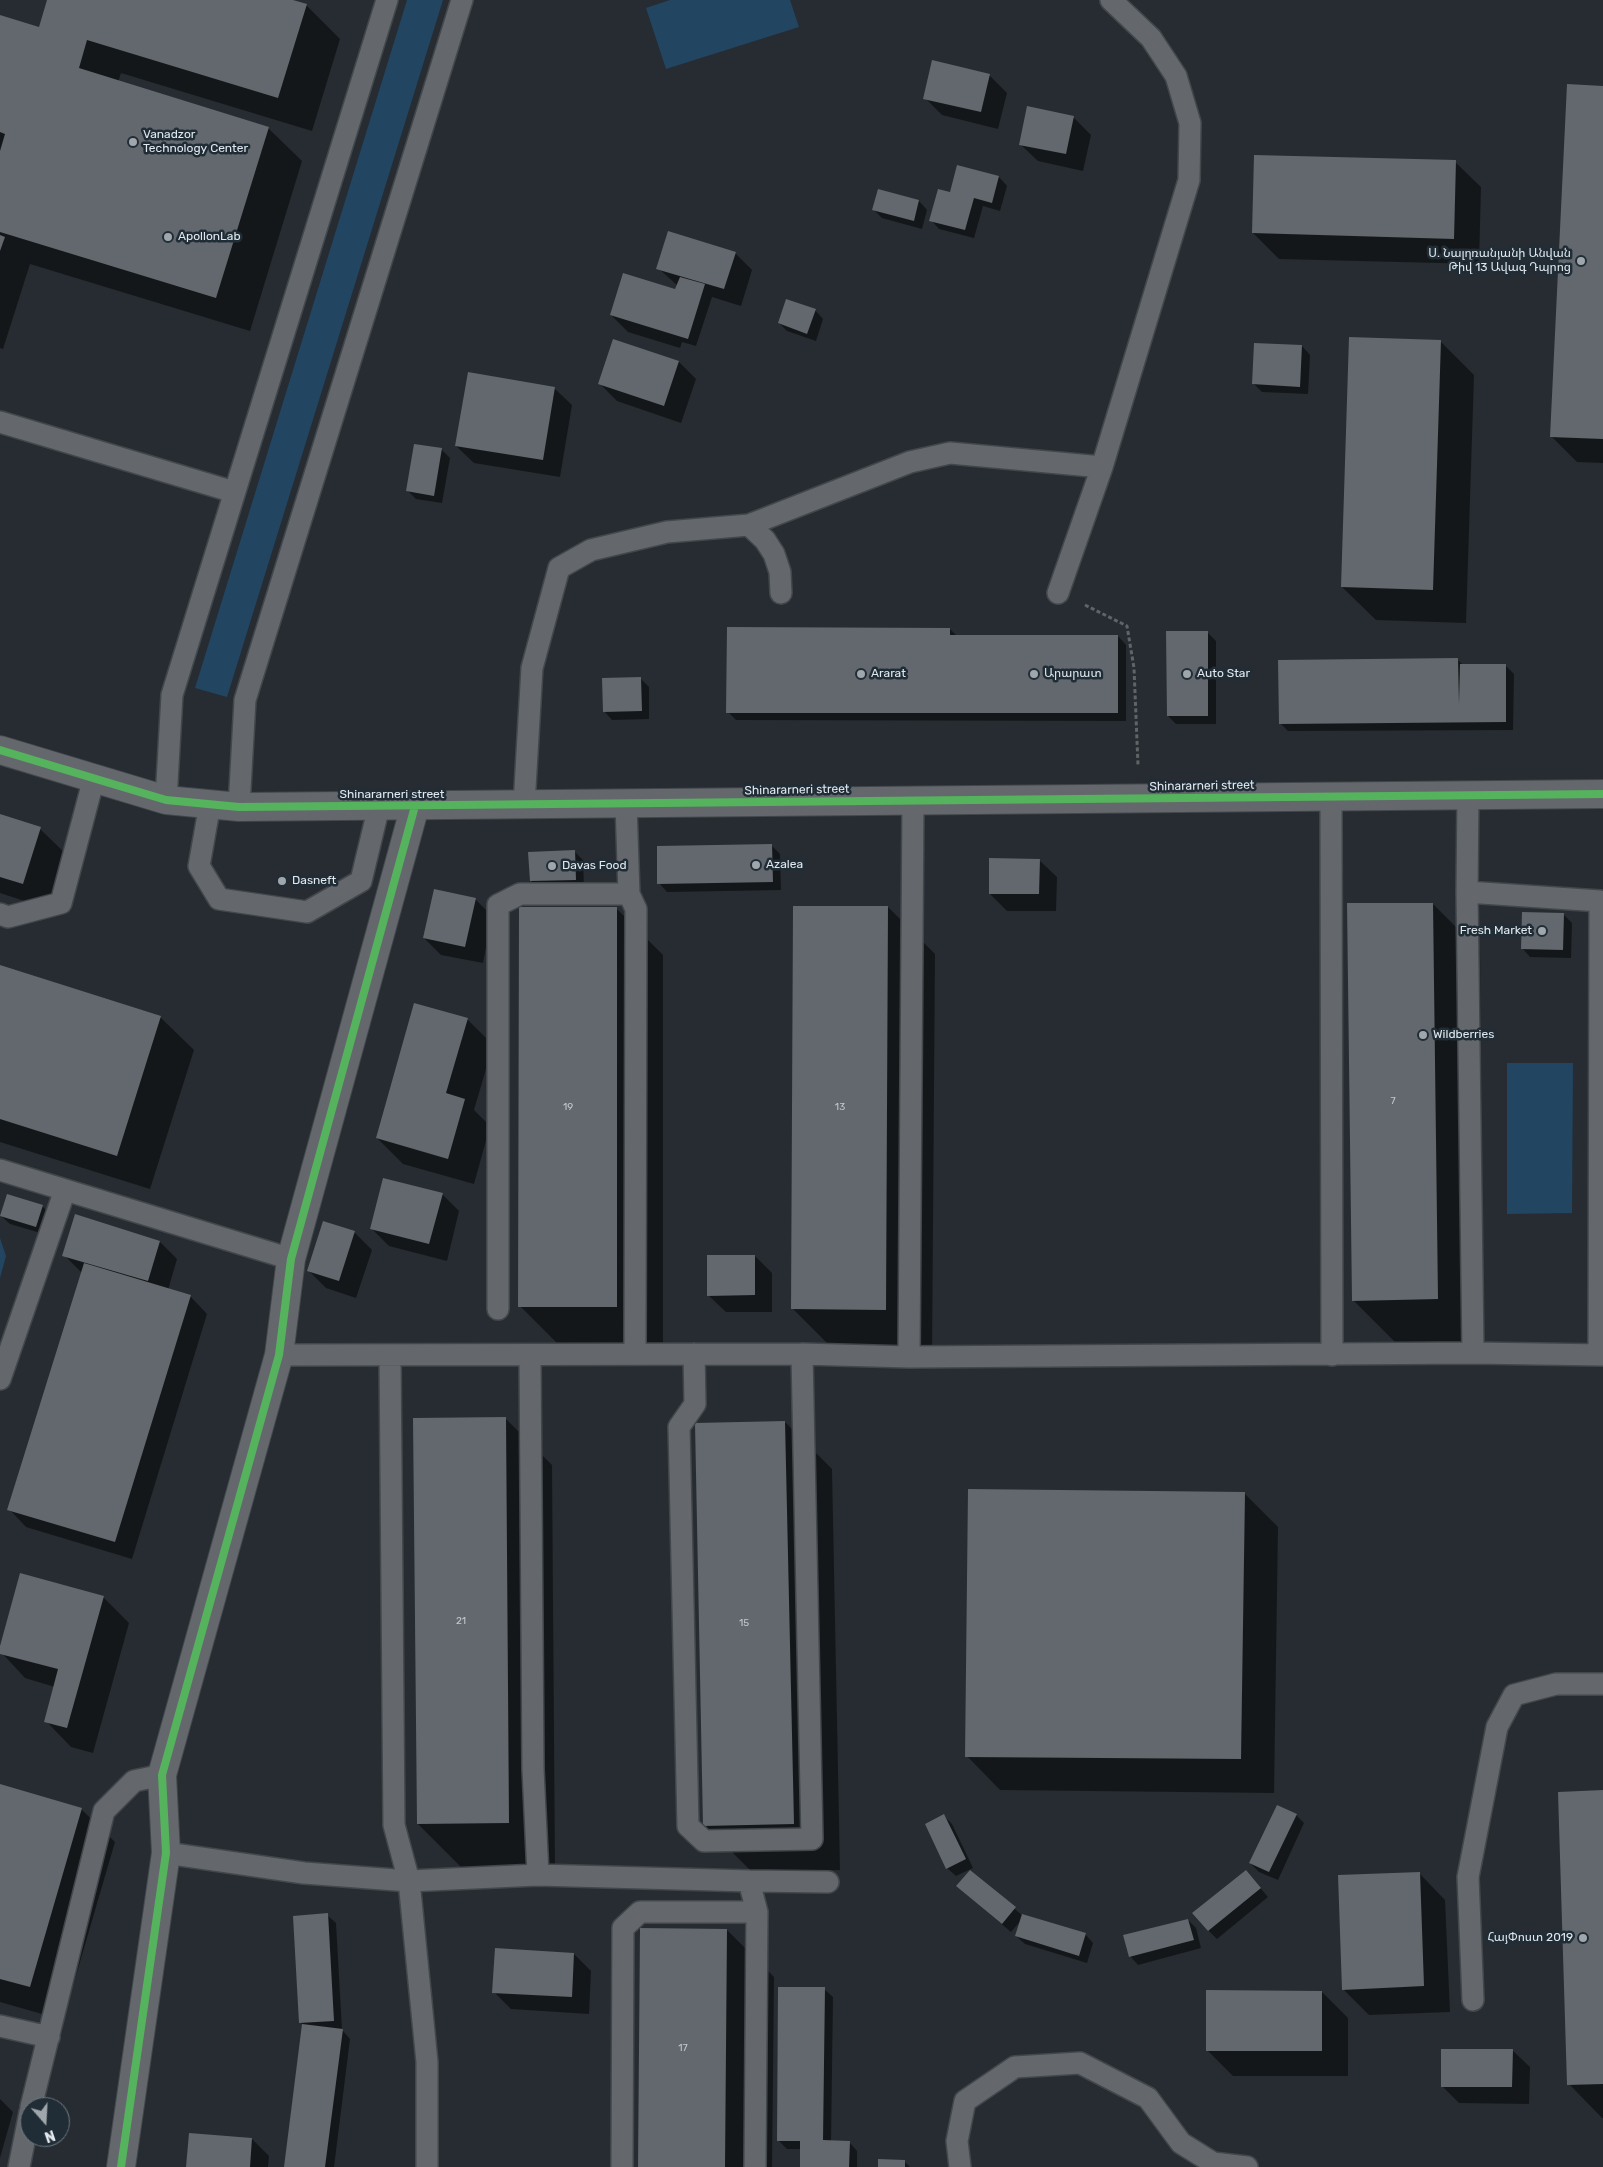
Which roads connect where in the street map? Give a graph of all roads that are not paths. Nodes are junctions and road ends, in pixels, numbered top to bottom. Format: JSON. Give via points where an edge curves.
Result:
{"nodes":[{"id":1,"x":386,"y":0,"type":"edge"},
{"id":2,"x":462,"y":0,"type":"edge"},
{"id":3,"x":1111,"y":0,"type":"edge"},
{"id":4,"x":0,"y":422,"type":"edge"},
{"id":5,"x":1102,"y":467,"type":"junction"},
{"id":6,"x":234,"y":492,"type":"junction"},
{"id":7,"x":750,"y":525,"type":"junction"},
{"id":8,"x":781,"y":593,"type":"dead end"},
{"id":9,"x":1058,"y":593,"type":"road end"},
{"id":10,"x":0,"y":750,"type":"edge"},
{"id":11,"x":94,"y":778,"type":"junction"},
{"id":12,"x":1468,"y":794,"type":"junction"},
{"id":13,"x":1603,"y":794,"type":"edge"},
{"id":14,"x":1331,"y":795,"type":"junction"},
{"id":15,"x":166,"y":800,"type":"junction"},
{"id":16,"x":913,"y":800,"type":"junction"},
{"id":17,"x":626,"y":803,"type":"junction"},
{"id":18,"x":210,"y":804,"type":"junction"},
{"id":19,"x":524,"y":805,"type":"junction"},
{"id":20,"x":379,"y":806,"type":"junction"},
{"id":21,"x":415,"y":806,"type":"junction"},
{"id":22,"x":239,"y":808,"type":"junction"},
{"id":23,"x":1467,"y":892,"type":"junction"},
{"id":24,"x":629,"y":894,"type":"junction"},
{"id":25,"x":0,"y":914,"type":"edge"},
{"id":26,"x":0,"y":1170,"type":"edge"},
{"id":27,"x":65,"y":1190,"type":"junction"},
{"id":28,"x":291,"y":1260,"type":"junction"},
{"id":29,"x":498,"y":1309,"type":"dead end"},
{"id":30,"x":1472,"y":1353,"type":"junction"},
{"id":31,"x":635,"y":1354,"type":"junction"},
{"id":32,"x":694,"y":1354,"type":"junction"},
{"id":33,"x":802,"y":1354,"type":"junction"},
{"id":34,"x":279,"y":1355,"type":"junction"},
{"id":35,"x":390,"y":1355,"type":"junction"},
{"id":36,"x":530,"y":1355,"type":"junction"},
{"id":37,"x":1332,"y":1355,"type":"junction"},
{"id":38,"x":1601,"y":1355,"type":"edge"},
{"id":39,"x":909,"y":1357,"type":"junction"},
{"id":40,"x":0,"y":1378,"type":"edge"},
{"id":41,"x":1603,"y":1684,"type":"edge"},
{"id":42,"x":162,"y":1775,"type":"junction"},
{"id":43,"x":166,"y":1853,"type":"junction"},
{"id":44,"x":538,"y":1875,"type":"junction"},
{"id":45,"x":409,"y":1880,"type":"junction"},
{"id":46,"x":750,"y":1881,"type":"junction"},
{"id":47,"x":828,"y":1882,"type":"dead end"},
{"id":48,"x":757,"y":1912,"type":"junction"},
{"id":49,"x":1473,"y":2000,"type":"dead end"},
{"id":50,"x":0,"y":2026,"type":"edge"},
{"id":51,"x":49,"y":2037,"type":"junction"},
{"id":52,"x":34,"y":2097,"type":"edge"},
{"id":53,"x":23,"y":2147,"type":"edge"},
{"id":54,"x":19,"y":2167,"type":"edge"},
{"id":55,"x":121,"y":2167,"type":"edge"},
{"id":56,"x":427,"y":2167,"type":"edge"},
{"id":57,"x":622,"y":2167,"type":"edge"},
{"id":58,"x":755,"y":2167,"type":"edge"},
{"id":59,"x":960,"y":2167,"type":"edge"},
{"id":60,"x":1247,"y":2167,"type":"edge"}],
"edges":[{"from":1,"to":6,"type":"lane"},
{"from":2,"to":22,"type":"lane","via":[[245,700]]},
{"from":3,"to":5,"type":"lane","via":[[1152,38],[1176,76],[1190,123],[1189,180]]},
{"from":4,"to":6,"type":"lane"},
{"from":5,"to":7,"type":"lane","via":[[950,454],[910,462]]},
{"from":5,"to":9,"type":"lane"},
{"from":6,"to":15,"type":"lane","via":[[172,694]]},
{"from":7,"to":8,"type":"lane","via":[[774,554],[780,572]]},
{"from":7,"to":19,"type":"lane","via":[[667,532],[591,550],[559,568],[532,668]]},
{"from":10,"to":11,"type":"street","name":"Shinararneri street"},
{"from":11,"to":15,"type":"street","name":"Shinararneri street"},
{"from":11,"to":25,"type":"lane","via":[[61,902],[8,916]]},
{"from":12,"to":13,"type":"street","name":"Shinararneri street"},
{"from":12,"to":14,"type":"street","name":"Shinararneri street"},
{"from":12,"to":23,"type":"lane"},
{"from":14,"to":16,"type":"street","name":"Shinararneri street"},
{"from":14,"to":37,"type":"lane"},
{"from":15,"to":18,"type":"street","name":"Shinararneri street"},
{"from":16,"to":17,"type":"street","name":"Shinararneri street"},
{"from":16,"to":39,"type":"lane"},
{"from":17,"to":19,"type":"street","name":"Shinararneri street"},
{"from":17,"to":24,"type":"lane"},
{"from":18,"to":20,"type":"lane","via":[[199,866],[219,899],[307,912],[362,881]]},
{"from":18,"to":22,"type":"street","name":"Shinararneri street"},
{"from":19,"to":21,"type":"street","name":"Shinararneri street"},
{"from":20,"to":21,"type":"street","name":"Shinararneri street"},
{"from":20,"to":22,"type":"street","name":"Shinararneri street"},
{"from":21,"to":28,"type":"street"},
{"from":23,"to":30,"type":"lane"},
{"from":23,"to":38,"type":"lane","via":[[1600,901]]},
{"from":24,"to":29,"type":"lane","via":[[520,894],[498,905]]},
{"from":24,"to":31,"type":"lane","via":[[636,909]]},
{"from":26,"to":27,"type":"lane"},
{"from":27,"to":28,"type":"lane"},
{"from":27,"to":40,"type":"lane"},
{"from":28,"to":34,"type":"street"},
{"from":30,"to":37,"type":"lane"},
{"from":30,"to":38,"type":"lane"},
{"from":31,"to":32,"type":"lane"},
{"from":31,"to":36,"type":"lane"},
{"from":32,"to":33,"type":"lane"},
{"from":32,"to":33,"type":"lane","via":[[695,1404],[679,1427],[688,1826],[704,1841],[812,1839]]},
{"from":33,"to":39,"type":"lane"},
{"from":34,"to":35,"type":"lane"},
{"from":34,"to":42,"type":"street"},
{"from":35,"to":36,"type":"lane"},
{"from":35,"to":45,"type":"lane","via":[[394,1825]]},
{"from":36,"to":44,"type":"lane","via":[[533,1769]]},
{"from":37,"to":39,"type":"lane"},
{"from":41,"to":49,"type":"lane","via":[[1556,1684],[1514,1695],[1497,1726],[1468,1877]]},
{"from":42,"to":43,"type":"street"},
{"from":42,"to":51,"type":"lane","via":[[134,1781],[104,1811]]},
{"from":43,"to":45,"type":"lane","via":[[304,1873]]},
{"from":43,"to":55,"type":"street"},
{"from":44,"to":45,"type":"lane"},
{"from":44,"to":46,"type":"lane"},
{"from":45,"to":56,"type":"lane","via":[[428,2062]]},
{"from":46,"to":47,"type":"lane"},
{"from":46,"to":48,"type":"lane"},
{"from":48,"to":57,"type":"lane","via":[[640,1912],[623,1928]]},
{"from":48,"to":58,"type":"lane"},
{"from":50,"to":51,"type":"lane"},
{"from":51,"to":52,"type":"lane"},
{"from":53,"to":54,"type":"lane"},
{"from":59,"to":60,"type":"lane","via":[[957,2141],[965,2101],[1015,2067],[1080,2063],[1148,2098],[1181,2143],[1213,2164]]}]}
